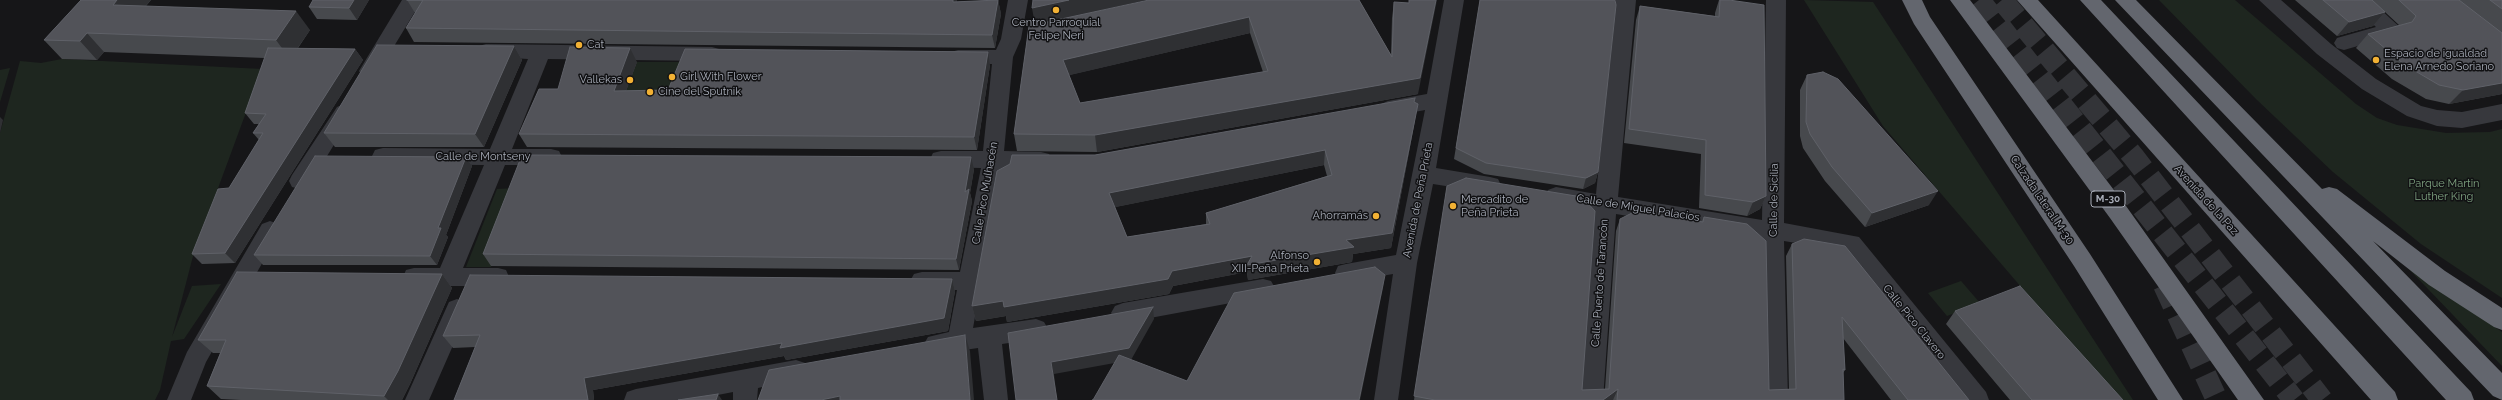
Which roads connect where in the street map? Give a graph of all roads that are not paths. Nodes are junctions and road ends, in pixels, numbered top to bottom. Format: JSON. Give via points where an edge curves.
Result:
{"nodes":[{"id":1,"x":412,"y":0,"type":"edge"},
{"id":2,"x":1018,"y":0,"type":"edge"},
{"id":3,"x":1454,"y":0,"type":"edge"},
{"id":4,"x":1626,"y":0,"type":"edge"},
{"id":5,"x":1776,"y":0,"type":"edge"},
{"id":6,"x":1904,"y":0,"type":"edge"},
{"id":7,"x":1960,"y":0,"type":"edge"},
{"id":8,"x":2027,"y":0,"type":"edge"},
{"id":9,"x":2090,"y":0,"type":"edge"},
{"id":10,"x":2125,"y":0,"type":"edge"},
{"id":11,"x":2269,"y":0,"type":"edge"},
{"id":12,"x":2357,"y":0,"type":"edge"},
{"id":13,"x":1917,"y":10,"type":"edge"},
{"id":14,"x":1034,"y":35,"type":"edge"},
{"id":15,"x":2344,"y":43,"type":"dead end"},
{"id":16,"x":1007,"y":48,"type":"junction"},
{"id":17,"x":382,"y":50,"type":"junction"},
{"id":18,"x":405,"y":50,"type":"edge"},
{"id":19,"x":469,"y":51,"type":"edge"},
{"id":20,"x":541,"y":52,"type":"junction"},
{"id":21,"x":732,"y":54,"type":"edge"},
{"id":22,"x":939,"y":57,"type":"edge"},
{"id":23,"x":2219,"y":98,"type":"junction"},
{"id":24,"x":1437,"y":100,"type":"junction"},
{"id":25,"x":1372,"y":112,"type":"edge"},
{"id":26,"x":2502,"y":112,"type":"edge"},
{"id":27,"x":316,"y":156,"type":"junction"},
{"id":28,"x":339,"y":156,"type":"edge"},
{"id":29,"x":363,"y":156,"type":"edge"},
{"id":30,"x":497,"y":156,"type":"junction"},
{"id":31,"x":569,"y":157,"type":"edge"},
{"id":32,"x":924,"y":159,"type":"edge"},
{"id":33,"x":993,"y":159,"type":"junction"},
{"id":34,"x":1057,"y":160,"type":"edge"},
{"id":35,"x":1424,"y":174,"type":"junction"},
{"id":36,"x":1508,"y":188,"type":"edge"},
{"id":37,"x":1538,"y":193,"type":"edge"},
{"id":38,"x":291,"y":196,"type":"edge"},
{"id":39,"x":1606,"y":204,"type":"junction"},
{"id":40,"x":279,"y":216,"type":"edge"},
{"id":41,"x":1773,"y":230,"type":"junction"},
{"id":42,"x":1851,"y":243,"type":"joint"},
{"id":43,"x":1406,"y":263,"type":"junction"},
{"id":44,"x":242,"y":275,"type":"junction"},
{"id":45,"x":266,"y":275,"type":"edge"},
{"id":46,"x":393,"y":276,"type":"edge"},
{"id":47,"x":460,"y":277,"type":"junction"},
{"id":48,"x":523,"y":278,"type":"edge"},
{"id":49,"x":1322,"y":278,"type":"edge"},
{"id":50,"x":897,"y":281,"type":"edge"},
{"id":51,"x":969,"y":281,"type":"junction"},
{"id":52,"x":1283,"y":285,"type":"edge"},
{"id":53,"x":1105,"y":316,"type":"edge"},
{"id":54,"x":2502,"y":320,"type":"edge"},
{"id":55,"x":1058,"y":325,"type":"edge"},
{"id":56,"x":989,"y":337,"type":"junction"},
{"id":57,"x":959,"y":340,"type":"junction"},
{"id":58,"x":912,"y":349,"type":"edge"},
{"id":59,"x":818,"y":366,"type":"edge"},
{"id":60,"x":2502,"y":389,"type":"edge"},
{"id":61,"x":746,"y":390,"type":"edge"},
{"id":62,"x":179,"y":400,"type":"edge"},
{"id":63,"x":417,"y":400,"type":"edge"},
{"id":64,"x":636,"y":400,"type":"edge"},
{"id":65,"x":996,"y":400,"type":"edge"},
{"id":66,"x":1386,"y":400,"type":"edge"},
{"id":67,"x":1591,"y":400,"type":"edge"},
{"id":68,"x":1776,"y":400,"type":"edge"},
{"id":69,"x":1977,"y":400,"type":"edge"},
{"id":70,"x":2171,"y":400,"type":"edge"},
{"id":71,"x":2252,"y":400,"type":"edge"},
{"id":72,"x":2386,"y":400,"type":"edge"},
{"id":73,"x":2462,"y":400,"type":"edge"}],
"edges":[{"from":1,"to":17,"type":"street"},
{"from":2,"to":16,"type":"street","name":"Calle Pico Mulhacén"},
{"from":3,"to":24,"type":"street","name":"Avenida de Peña Prieta"},
{"from":4,"to":39,"type":"street","name":"Calle Puerto de Tarancón"},
{"from":5,"to":41,"type":"street","name":"Calle de Sicilia"},
{"from":6,"to":13,"type":"highway","name":"Calzada lateral M-30"},
{"from":7,"to":71,"type":"highway","number":"M-30","via":[[2118,212]]},
{"from":8,"to":72,"type":"highway","name":"Avenida de la Paz"},
{"from":9,"to":73,"type":"highway"},
{"from":10,"to":23,"type":"highway"},
{"from":11,"to":26,"type":"street","via":[[2369,84],[2414,111],[2437,118],[2462,120]]},
{"from":12,"to":15,"type":"street","via":[[2392,29]]},
{"from":13,"to":70,"type":"highway","name":"Calzada lateral M-30"},
{"from":14,"to":16,"type":"street"},
{"from":16,"to":22,"type":"street"},
{"from":16,"to":33,"type":"street","name":"Calle Pico Mulhacén"},
{"from":17,"to":18,"type":"street"},
{"from":17,"to":27,"type":"street"},
{"from":19,"to":20,"type":"street"},
{"from":20,"to":21,"type":"street"},
{"from":20,"to":30,"type":"street"},
{"from":23,"to":54,"type":"highway","via":[[2327,194],[2437,278]]},
{"from":23,"to":60,"type":"highway"},
{"from":24,"to":25,"type":"street"},
{"from":24,"to":35,"type":"street","name":"Avenida de Peña Prieta"},
{"from":27,"to":28,"type":"street"},
{"from":27,"to":38,"type":"street"},
{"from":29,"to":30,"type":"street","name":"Calle de Montseny"},
{"from":30,"to":31,"type":"street","name":"Calle de Montseny"},
{"from":30,"to":47,"type":"street"},
{"from":32,"to":33,"type":"street"},
{"from":33,"to":34,"type":"street"},
{"from":33,"to":51,"type":"street","name":"Calle Pico Mulhacén"},
{"from":35,"to":36,"type":"street"},
{"from":35,"to":43,"type":"street","name":"Avenida de Peña Prieta"},
{"from":37,"to":39,"type":"street","name":"Calle de Miguel Palacios"},
{"from":39,"to":41,"type":"street","name":"Calle de Miguel Palacios"},
{"from":39,"to":67,"type":"street","name":"Calle Puerto de Tarancón"},
{"from":40,"to":44,"type":"street"},
{"from":41,"to":42,"type":"street","name":"Calle de Miguel Palacios"},
{"from":41,"to":68,"type":"street","name":"Calle de Sicilia"},
{"from":42,"to":69,"type":"street","name":"Calle Pico Clavero"},
{"from":43,"to":49,"type":"street"},
{"from":43,"to":66,"type":"street","name":"Avenida de Peña Prieta"},
{"from":44,"to":45,"type":"street"},
{"from":44,"to":62,"type":"street","via":[[195,359]]},
{"from":46,"to":47,"type":"street"},
{"from":47,"to":48,"type":"street"},
{"from":47,"to":63,"type":"street"},
{"from":50,"to":51,"type":"street"},
{"from":51,"to":57,"type":"street","name":"Calle Pico Mulhacén"},
{"from":52,"to":53,"type":"street"},
{"from":55,"to":56,"type":"street"},
{"from":56,"to":57,"type":"street"},
{"from":56,"to":65,"type":"street"},
{"from":57,"to":58,"type":"street"},
{"from":59,"to":61,"type":"street"},
{"from":61,"to":64,"type":"street"}]}
